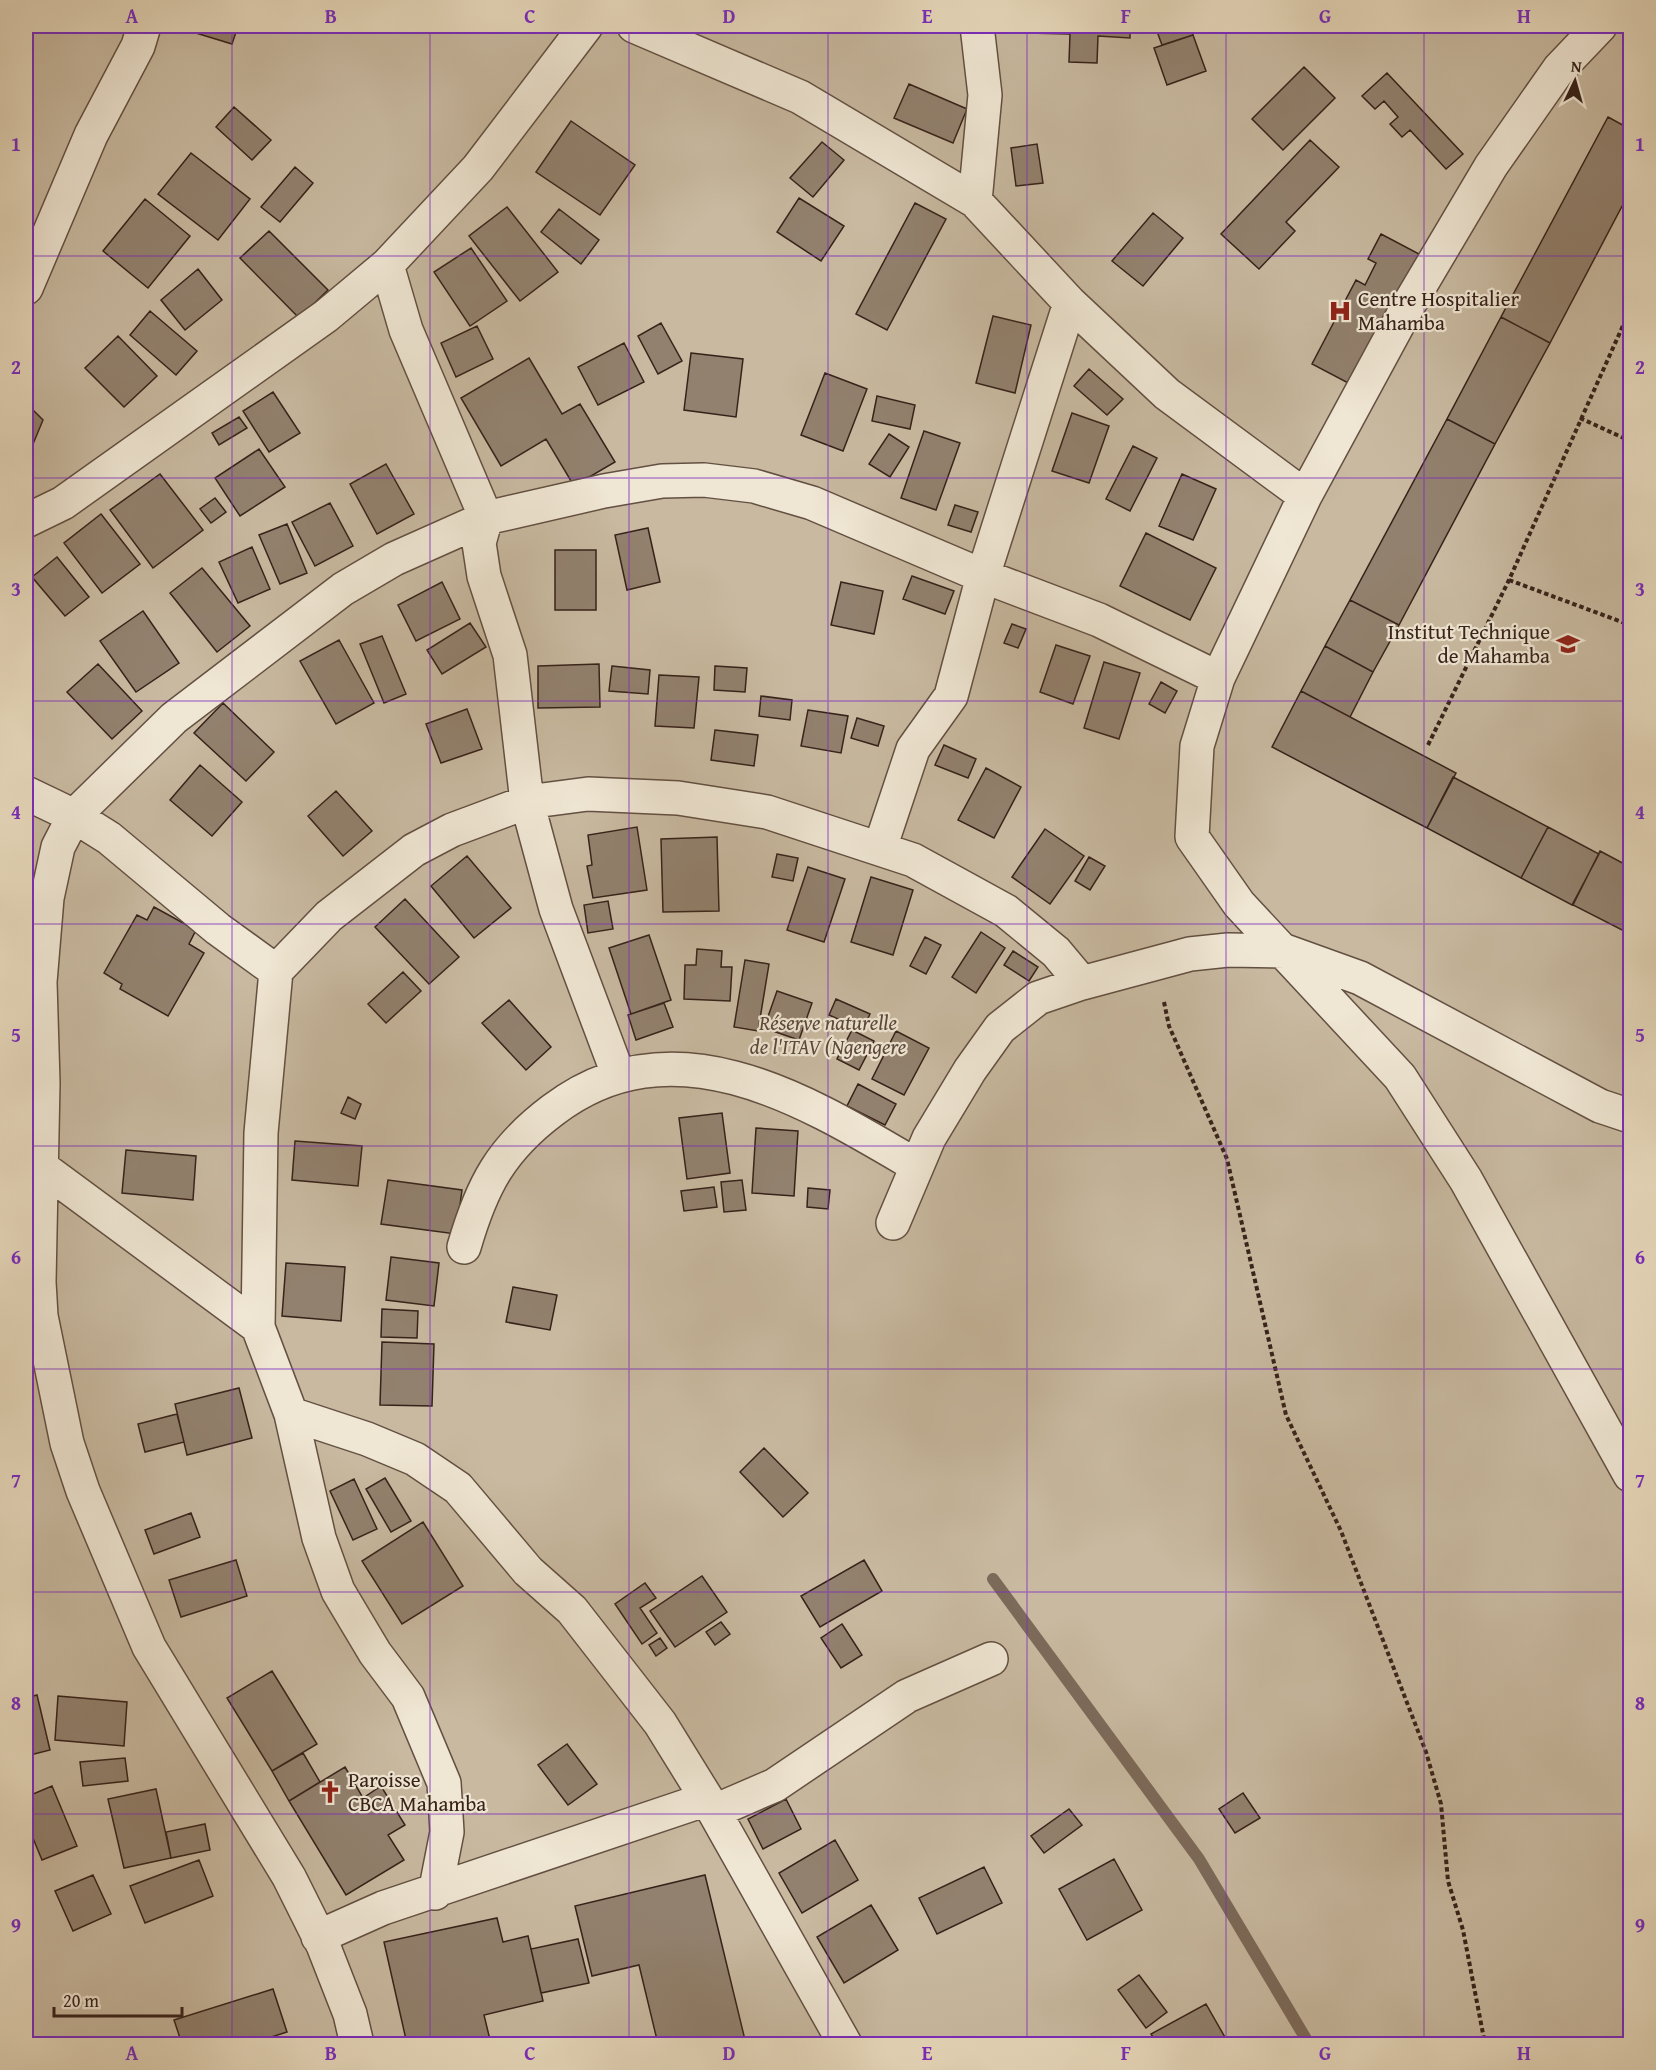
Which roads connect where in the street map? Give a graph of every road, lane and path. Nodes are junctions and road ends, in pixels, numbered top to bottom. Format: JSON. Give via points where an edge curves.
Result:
{"nodes":[{"id":1,"x":144,"y":26,"type":"edge"},
{"id":2,"x":586,"y":26,"type":"edge"},
{"id":3,"x":634,"y":26,"type":"edge"},
{"id":4,"x":978,"y":26,"type":"edge"},
{"id":5,"x":1600,"y":26,"type":"edge"},
{"id":6,"x":975,"y":201,"type":"junction"},
{"id":7,"x":387,"y":265,"type":"junction"},
{"id":8,"x":26,"y":288,"type":"edge"},
{"id":9,"x":1070,"y":303,"type":"junction"},
{"id":10,"x":1630,"y":310,"type":"edge"},
{"id":11,"x":1580,"y":418,"type":"junction"},
{"id":12,"x":1630,"y":441,"type":"edge"},
{"id":13,"x":1305,"y":496,"type":"junction"},
{"id":14,"x":486,"y":518,"type":"junction"},
{"id":15,"x":26,"y":521,"type":"edge"},
{"id":16,"x":983,"y":576,"type":"junction"},
{"id":17,"x":1509,"y":580,"type":"junction"},
{"id":18,"x":1630,"y":625,"type":"edge"},
{"id":19,"x":1218,"y":678,"type":"junction"},
{"id":20,"x":1428,"y":745,"type":"dead end"},
{"id":21,"x":26,"y":793,"type":"edge"},
{"id":22,"x":527,"y":802,"type":"junction"},
{"id":23,"x":75,"y":816,"type":"junction"},
{"id":24,"x":880,"y":848,"type":"junction"},
{"id":25,"x":1285,"y":951,"type":"junction"},
{"id":26,"x":1156,"y":963,"type":"junction"},
{"id":27,"x":276,"y":971,"type":"junction"},
{"id":28,"x":1082,"y":983,"type":"junction"},
{"id":29,"x":618,"y":1074,"type":"junction"},
{"id":30,"x":1630,"y":1116,"type":"edge"},
{"id":31,"x":40,"y":1166,"type":"junction"},
{"id":32,"x":917,"y":1166,"type":"junction"},
{"id":33,"x":893,"y":1223,"type":"dead end"},
{"id":34,"x":464,"y":1247,"type":"dead end"},
{"id":35,"x":258,"y":1327,"type":"junction"},
{"id":36,"x":291,"y":1414,"type":"junction"},
{"id":37,"x":1630,"y":1475,"type":"edge"},
{"id":38,"x":991,"y":1659,"type":"dead end"},
{"id":39,"x":711,"y":1805,"type":"junction"},
{"id":40,"x":435,"y":1893,"type":"junction"},
{"id":41,"x":318,"y":1937,"type":"junction"},
{"id":42,"x":357,"y":2044,"type":"edge"},
{"id":43,"x":845,"y":2044,"type":"edge"},
{"id":44,"x":1485,"y":2044,"type":"edge"}],
"edges":[{"from":1,"to":8,"type":"street"},
{"from":2,"to":7,"type":"street","via":[[478,168]]},
{"from":3,"to":6,"type":"street","via":[[800,97]]},
{"from":4,"to":6,"type":"street","via":[[985,95]]},
{"from":5,"to":13,"type":"street","via":[[1559,69],[1491,166],[1408,306]]},
{"from":6,"to":9,"type":"street"},
{"from":7,"to":14,"type":"street","via":[[406,330]]},
{"from":7,"to":15,"type":"street","via":[[326,316],[63,503]]},
{"from":9,"to":13,"type":"street","via":[[1167,394]]},
{"from":9,"to":16,"type":"street"},
{"from":10,"to":11,"type":"path"},
{"from":11,"to":12,"type":"path"},
{"from":11,"to":17,"type":"path"},
{"from":13,"to":19,"type":"street"},
{"from":14,"to":16,"type":"street","via":[[604,491],[662,481],[704,480],[754,486],[812,503]]},
{"from":14,"to":22,"type":"street","via":[[479,543],[484,576],[510,655]]},
{"from":14,"to":23,"type":"street","via":[[394,559],[343,589],[174,718]]},
{"from":16,"to":19,"type":"street","via":[[1099,620]]},
{"from":16,"to":24,"type":"street","via":[[951,696],[914,749]]},
{"from":17,"to":18,"type":"path"},
{"from":17,"to":20,"type":"path"},
{"from":19,"to":25,"type":"street","via":[[1197,746],[1191,837],[1239,904]]},
{"from":21,"to":23,"type":"street"},
{"from":22,"to":24,"type":"street","via":[[588,794],[678,798],[767,812]]},
{"from":22,"to":27,"type":"street","via":[[414,850],[329,916]]},
{"from":22,"to":29,"type":"street","via":[[556,909]]},
{"from":23,"to":27,"type":"street","via":[[109,838],[218,929]]},
{"from":23,"to":31,"type":"street","via":[[58,848],[47,898],[40,982]]},
{"from":24,"to":28,"type":"street","via":[[913,860],[1006,911],[1056,952]]},
{"from":25,"to":26,"type":"street","via":[[1190,954]]},
{"from":25,"to":30,"type":"street","via":[[1360,978],[1600,1106]]},
{"from":25,"to":37,"type":"street","via":[[1400,1077],[1466,1180]]},
{"from":26,"to":28,"type":"street"},
{"from":26,"to":44,"type":"path","via":[[1169,1026],[1227,1159],[1286,1415],[1341,1531],[1426,1752],[1441,1804],[1448,1881],[1463,1930]]},
{"from":27,"to":35,"type":"street","via":[[261,1133]]},
{"from":28,"to":32,"type":"street","via":[[1038,998],[1000,1029],[970,1070],[929,1138]]},
{"from":29,"to":32,"type":"street","via":[[690,1069],[760,1084],[826,1113]]},
{"from":29,"to":34,"type":"street","via":[[578,1091],[534,1124],[499,1161],[473,1216]]},
{"from":31,"to":35,"type":"street"},
{"from":31,"to":41,"type":"street","via":[[41,1317],[67,1443],[83,1491],[149,1647],[289,1877]]},
{"from":32,"to":33,"type":"street"},
{"from":35,"to":36,"type":"street"},
{"from":36,"to":39,"type":"street","via":[[415,1459],[458,1488],[528,1571],[572,1610],[610,1656],[660,1723]]},
{"from":36,"to":40,"type":"street","via":[[319,1538],[338,1591],[375,1653],[408,1696],[444,1783],[447,1832]]},
{"from":38,"to":39,"type":"street","via":[[907,1696],[775,1785]]},
{"from":39,"to":40,"type":"street"},
{"from":39,"to":43,"type":"street"},
{"from":40,"to":41,"type":"street","via":[[383,1908]]},
{"from":41,"to":42,"type":"street","via":[[350,2014]]}]}
